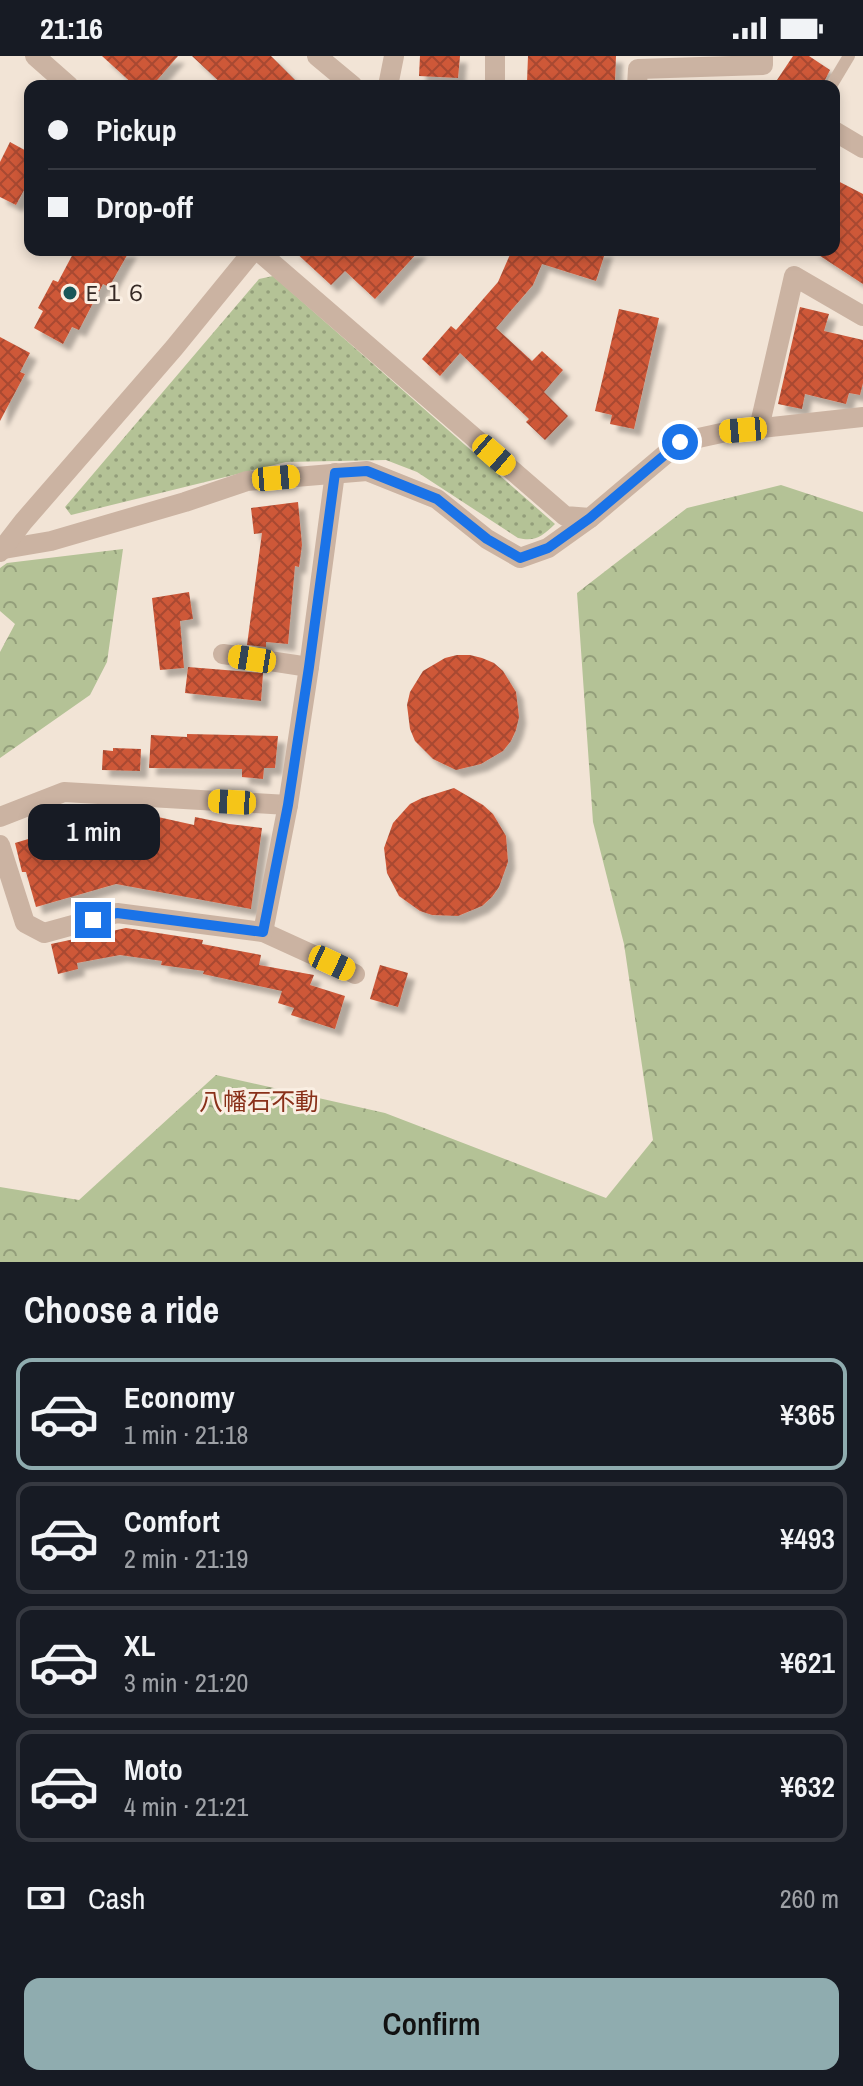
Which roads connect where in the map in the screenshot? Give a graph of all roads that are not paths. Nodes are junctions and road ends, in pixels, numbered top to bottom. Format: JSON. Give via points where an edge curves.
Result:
{"nodes":[{"id":1,"x":35,"y":56,"type":"edge"},
{"id":2,"x":317,"y":56,"type":"edge"},
{"id":3,"x":394,"y":56,"type":"edge"},
{"id":4,"x":495,"y":56,"type":"edge"},
{"id":5,"x":849,"y":56,"type":"edge"},
{"id":6,"x":763,"y":60,"type":"edge"},
{"id":7,"x":638,"y":70,"type":"edge"},
{"id":8,"x":62,"y":80,"type":"edge"},
{"id":9,"x":346,"y":80,"type":"edge"},
{"id":10,"x":389,"y":80,"type":"edge"},
{"id":11,"x":495,"y":80,"type":"edge"},
{"id":12,"x":766,"y":80,"type":"edge"},
{"id":13,"x":835,"y":80,"type":"edge"},
{"id":14,"x":840,"y":135,"type":"edge"},
{"id":15,"x":863,"y":148,"type":"edge"},
{"id":16,"x":250,"y":256,"type":"edge"},
{"id":17,"x":262,"y":256,"type":"edge"},
{"id":18,"x":863,"y":316,"type":"edge"},
{"id":19,"x":863,"y":417,"type":"edge"},
{"id":20,"x":759,"y":428,"type":"junction"},
{"id":21,"x":335,"y":473,"type":"junction"},
{"id":22,"x":590,"y":518,"type":"junction"},
{"id":23,"x":2,"y":550,"type":"edge"},
{"id":24,"x":223,"y":654,"type":"dead end"},
{"id":25,"x":309,"y":667,"type":"junction"},
{"id":26,"x":288,"y":805,"type":"junction"},
{"id":27,"x":0,"y":817,"type":"edge"},
{"id":28,"x":0,"y":845,"type":"edge"},
{"id":29,"x":263,"y":932,"type":"junction"},
{"id":30,"x":355,"y":974,"type":"dead end"}],
"edges":[{"from":1,"to":8,"type":"street"},
{"from":2,"to":9,"type":"street"},
{"from":3,"to":10,"type":"street"},
{"from":4,"to":11,"type":"street"},
{"from":5,"to":13,"type":"lane"},
{"from":6,"to":7,"type":"street"},
{"from":6,"to":12,"type":"street"},
{"from":14,"to":15,"type":"street"},
{"from":16,"to":23,"type":"street"},
{"from":17,"to":22,"type":"street","via":[[565,516]]},
{"from":18,"to":20,"type":"street","via":[[794,276]]},
{"from":19,"to":20,"type":"street"},
{"from":20,"to":22,"type":"street","via":[[680,442]]},
{"from":21,"to":22,"type":"street","via":[[367,471],[437,499],[520,558],[548,548]]},
{"from":21,"to":23,"type":"street","via":[[247,481],[51,541]]},
{"from":21,"to":25,"type":"street"},
{"from":24,"to":25,"type":"street"},
{"from":25,"to":26,"type":"street"},
{"from":26,"to":27,"type":"street","via":[[64,792]]},
{"from":26,"to":29,"type":"street"},
{"from":28,"to":29,"type":"street","via":[[25,923],[44,933],[117,913]]},
{"from":29,"to":30,"type":"street"}]}
